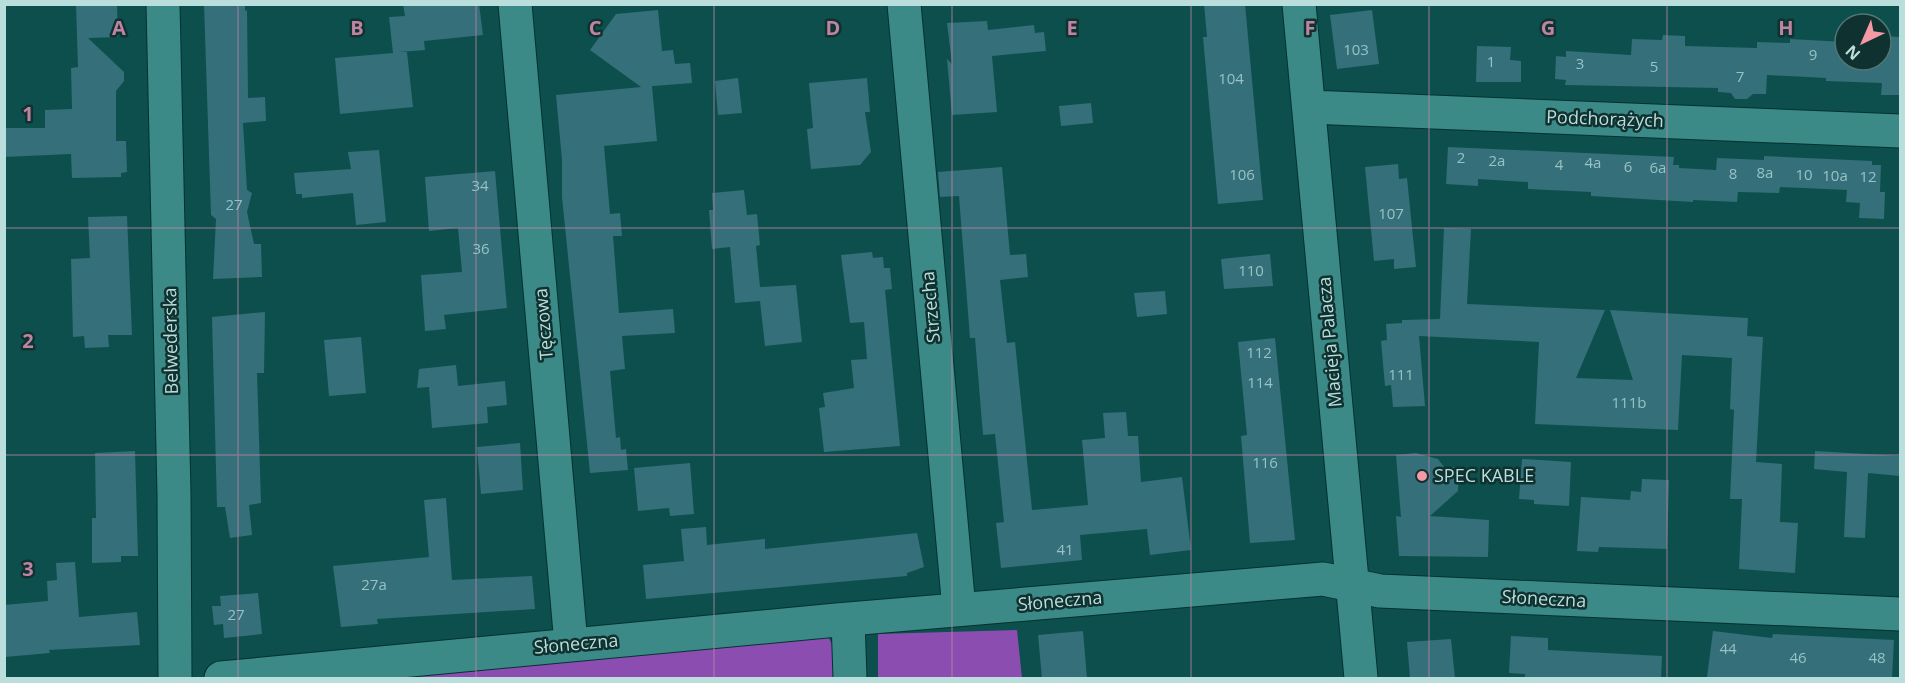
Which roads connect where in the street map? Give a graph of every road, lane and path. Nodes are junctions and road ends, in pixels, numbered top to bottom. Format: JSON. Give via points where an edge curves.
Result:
{"nodes":[{"id":1,"x":163,"y":4,"type":"edge"},
{"id":2,"x":515,"y":4,"type":"edge"},
{"id":3,"x":904,"y":4,"type":"edge"},
{"id":4,"x":1299,"y":4,"type":"edge"},
{"id":5,"x":1309,"y":107,"type":"junction"},
{"id":6,"x":1900,"y":131,"type":"edge"},
{"id":7,"x":1353,"y":587,"type":"junction"},
{"id":8,"x":958,"y":609,"type":"junction"},
{"id":9,"x":1900,"y":614,"type":"edge"},
{"id":10,"x":848,"y":619,"type":"junction"},
{"id":11,"x":571,"y":644,"type":"junction"},
{"id":12,"x":175,"y":678,"type":"edge"},
{"id":13,"x":221,"y":678,"type":"edge"},
{"id":14,"x":850,"y":678,"type":"edge"},
{"id":15,"x":1361,"y":678,"type":"edge"}],
"edges":[{"from":1,"to":12,"type":"street","name":"Belwederska"},
{"from":2,"to":11,"type":"street","name":"Tęczowa"},
{"from":3,"to":8,"type":"street","name":"Strzecha"},
{"from":4,"to":5,"type":"street","name":"Macieja Palacza"},
{"from":5,"to":6,"type":"street","name":"Podchorążych"},
{"from":5,"to":7,"type":"street","name":"Macieja Palacza"},
{"from":7,"to":8,"type":"street","name":"Słoneczna","via":[[1323,579]]},
{"from":7,"to":9,"type":"street","name":"Słoneczna","via":[[1392,592]]},
{"from":7,"to":15,"type":"street","name":"Macieja Palacza"},
{"from":8,"to":10,"type":"street","name":"Słoneczna"},
{"from":10,"to":11,"type":"street","name":"Słoneczna"},
{"from":10,"to":14,"type":"street"},
{"from":11,"to":13,"type":"street","name":"Słoneczna"}]}
